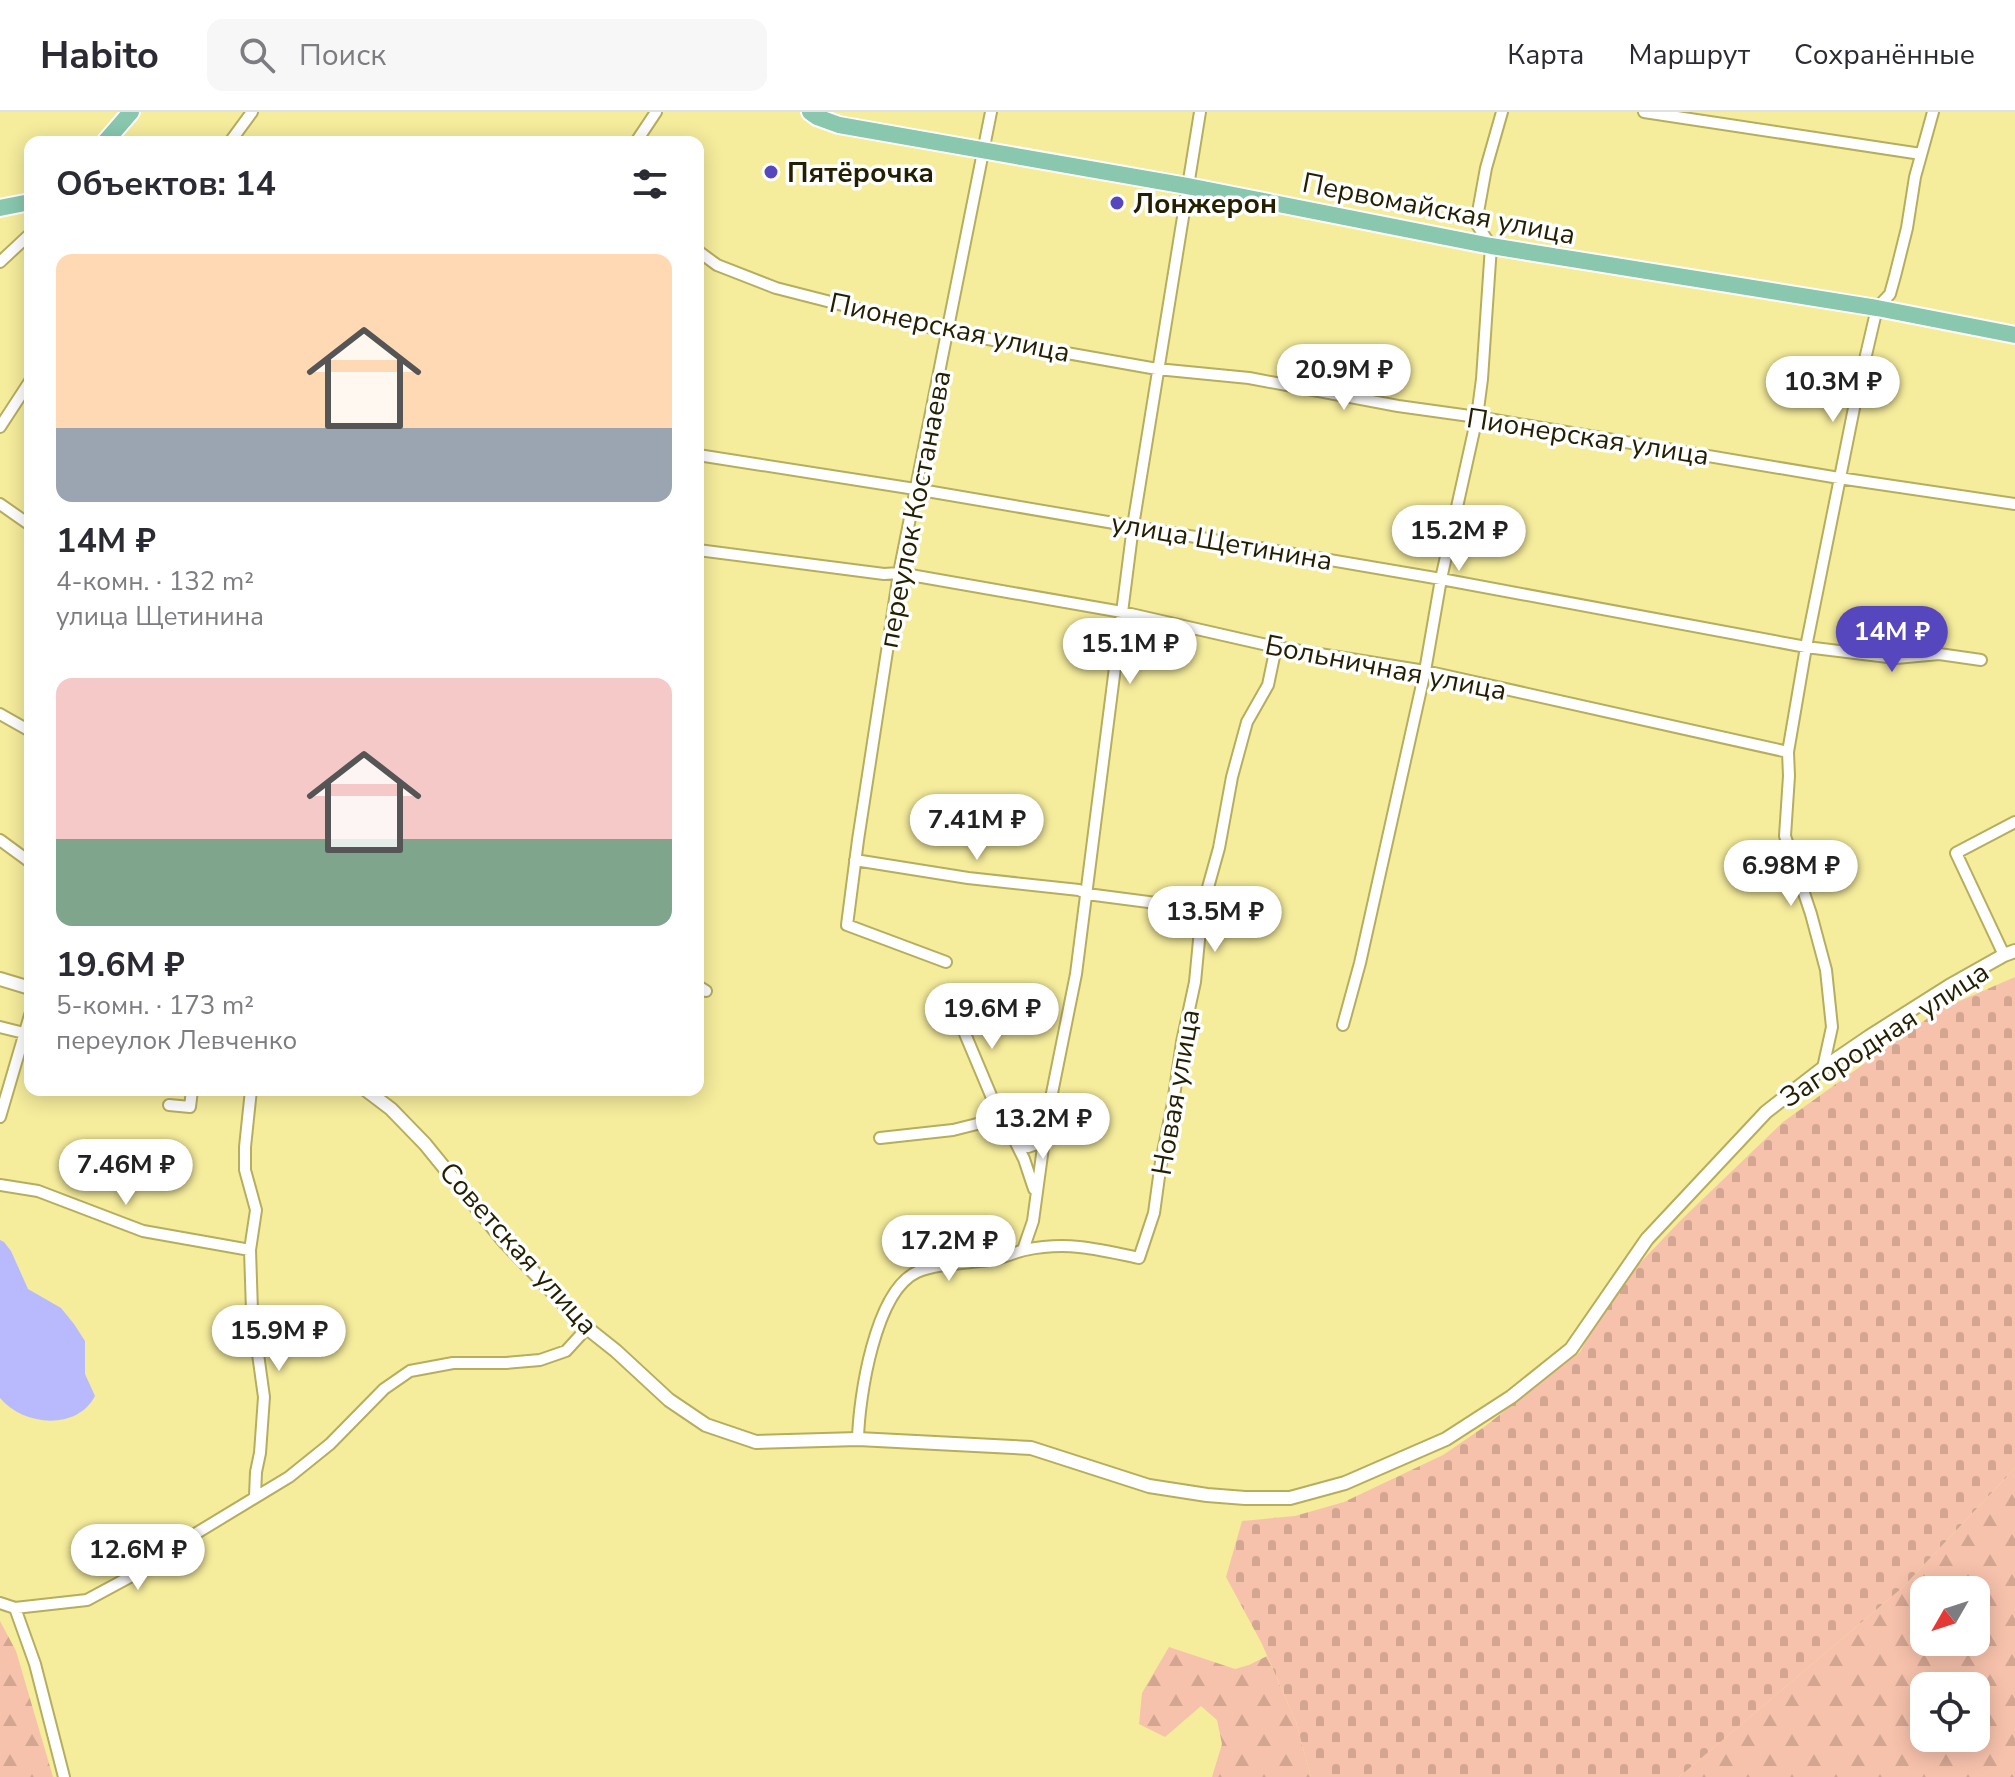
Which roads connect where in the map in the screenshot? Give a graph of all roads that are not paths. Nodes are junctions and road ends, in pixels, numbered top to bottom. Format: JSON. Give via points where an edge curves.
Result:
{"nodes":[{"id":1,"x":131,"y":112,"type":"edge"},
{"id":2,"x":252,"y":112,"type":"edge"},
{"id":3,"x":656,"y":112,"type":"edge"},
{"id":4,"x":810,"y":112,"type":"edge"},
{"id":5,"x":991,"y":112,"type":"edge"},
{"id":6,"x":1200,"y":112,"type":"edge"},
{"id":7,"x":1502,"y":112,"type":"edge"},
{"id":8,"x":1644,"y":112,"type":"edge"},
{"id":9,"x":1933,"y":112,"type":"edge"},
{"id":10,"x":110,"y":136,"type":"edge"},
{"id":11,"x":234,"y":136,"type":"edge"},
{"id":12,"x":640,"y":136,"type":"edge"},
{"id":13,"x":983,"y":149,"type":"junction"},
{"id":14,"x":1921,"y":154,"type":"junction"},
{"id":15,"x":1187,"y":186,"type":"junction"},
{"id":16,"x":24,"y":203,"type":"edge"},
{"id":17,"x":0,"y":208,"type":"edge"},
{"id":18,"x":24,"y":240,"type":"edge"},
{"id":19,"x":1491,"y":246,"type":"junction"},
{"id":20,"x":704,"y":255,"type":"edge"},
{"id":21,"x":0,"y":262,"type":"edge"},
{"id":22,"x":1877,"y":308,"type":"junction"},
{"id":23,"x":948,"y":332,"type":"junction"},
{"id":24,"x":2015,"y":335,"type":"edge"},
{"id":25,"x":1157,"y":369,"type":"junction"},
{"id":26,"x":24,"y":390,"type":"edge"},
{"id":27,"x":1477,"y":417,"type":"junction"},
{"id":28,"x":0,"y":427,"type":"edge"},
{"id":29,"x":704,"y":456,"type":"edge"},
{"id":30,"x":1839,"y":478,"type":"junction"},
{"id":31,"x":915,"y":489,"type":"junction"},
{"id":32,"x":0,"y":504,"type":"edge"},
{"id":33,"x":2015,"y":504,"type":"edge"},
{"id":34,"x":24,"y":521,"type":"edge"},
{"id":35,"x":1133,"y":526,"type":"junction"},
{"id":36,"x":704,"y":551,"type":"edge"},
{"id":37,"x":899,"y":573,"type":"junction"},
{"id":38,"x":1441,"y":579,"type":"junction"},
{"id":39,"x":1122,"y":612,"type":"junction"},
{"id":40,"x":1276,"y":647,"type":"junction"},
{"id":41,"x":1806,"y":647,"type":"junction"},
{"id":42,"x":1981,"y":660,"type":"dead end"},
{"id":43,"x":1425,"y":671,"type":"junction"},
{"id":44,"x":0,"y":714,"type":"edge"},
{"id":45,"x":24,"y":728,"type":"edge"},
{"id":46,"x":1788,"y":752,"type":"junction"},
{"id":47,"x":2015,"y":822,"type":"edge"},
{"id":48,"x":0,"y":840,"type":"edge"},
{"id":49,"x":24,"y":858,"type":"edge"},
{"id":50,"x":855,"y":860,"type":"junction"},
{"id":51,"x":1087,"y":894,"type":"junction"},
{"id":52,"x":1202,"y":909,"type":"junction"},
{"id":53,"x":2010,"y":953,"type":"edge"},
{"id":54,"x":946,"y":962,"type":"dead end"},
{"id":55,"x":0,"y":979,"type":"edge"},
{"id":56,"x":24,"y":986,"type":"edge"},
{"id":57,"x":942,"y":1000,"type":"dead end"},
{"id":58,"x":1343,"y":1025,"type":"dead end"},
{"id":59,"x":0,"y":1027,"type":"edge"},
{"id":60,"x":24,"y":1033,"type":"joint"},
{"id":61,"x":1823,"y":1068,"type":"junction"},
{"id":62,"x":191,"y":1096,"type":"edge"},
{"id":63,"x":250,"y":1096,"type":"edge"},
{"id":64,"x":374,"y":1096,"type":"edge"},
{"id":65,"x":169,"y":1105,"type":"dead end"},
{"id":66,"x":0,"y":1117,"type":"edge"},
{"id":67,"x":1001,"y":1118,"type":"junction"},
{"id":68,"x":1044,"y":1136,"type":"junction"},
{"id":69,"x":880,"y":1138,"type":"dead end"},
{"id":70,"x":1015,"y":1140,"type":"junction"},
{"id":71,"x":0,"y":1186,"type":"edge"},
{"id":72,"x":1036,"y":1195,"type":"junction"},
{"id":73,"x":250,"y":1250,"type":"junction"},
{"id":74,"x":1023,"y":1250,"type":"junction"},
{"id":75,"x":587,"y":1328,"type":"junction"},
{"id":76,"x":858,"y":1439,"type":"junction"},
{"id":77,"x":255,"y":1496,"type":"junction"},
{"id":78,"x":0,"y":1603,"type":"edge"},
{"id":79,"x":15,"y":1608,"type":"junction"},
{"id":80,"x":64,"y":1777,"type":"edge"}],
"edges":[{"from":1,"to":10,"type":"main road"},
{"from":2,"to":11,"type":"street"},
{"from":3,"to":12,"type":"street"},
{"from":4,"to":13,"type":"main road","name":"Первомайская улица","via":[[839,125]]},
{"from":5,"to":13,"type":"street","name":"переулок Костанаева"},
{"from":6,"to":15,"type":"street"},
{"from":7,"to":19,"type":"street","via":[[1476,223]]},
{"from":8,"to":14,"type":"street"},
{"from":9,"to":14,"type":"street"},
{"from":13,"to":15,"type":"main road","name":"Первомайская улица"},
{"from":13,"to":23,"type":"street","name":"переулок Костанаева"},
{"from":14,"to":22,"type":"street","via":[[1890,294]]},
{"from":15,"to":19,"type":"main road","name":"Первомайская улица"},
{"from":15,"to":25,"type":"street"},
{"from":16,"to":17,"type":"main road"},
{"from":18,"to":21,"type":"street"},
{"from":19,"to":22,"type":"main road","name":"Первомайская улица"},
{"from":19,"to":27,"type":"street"},
{"from":20,"to":23,"type":"street","name":"Пионерская улица","via":[[776,288]]},
{"from":22,"to":24,"type":"main road","name":"Первомайская улица"},
{"from":22,"to":30,"type":"street"},
{"from":23,"to":25,"type":"street","name":"Пионерская улица"},
{"from":23,"to":31,"type":"street","name":"переулок Костанаева"},
{"from":25,"to":27,"type":"street","name":"Пионерская улица","via":[[1249,378]]},
{"from":25,"to":35,"type":"street"},
{"from":26,"to":28,"type":"street"},
{"from":27,"to":30,"type":"street","name":"Пионерская улица"},
{"from":27,"to":38,"type":"street"},
{"from":29,"to":31,"type":"street","name":"улица Щетинина"},
{"from":30,"to":33,"type":"street","name":"Пионерская улица"},
{"from":30,"to":41,"type":"street"},
{"from":31,"to":35,"type":"street","name":"улица Щетинина"},
{"from":31,"to":37,"type":"street","name":"переулок Костанаева"},
{"from":32,"to":34,"type":"street"},
{"from":35,"to":38,"type":"street","name":"улица Щетинина"},
{"from":35,"to":39,"type":"street"},
{"from":36,"to":37,"type":"street","name":"Больничная улица"},
{"from":37,"to":39,"type":"street","name":"Больничная улица"},
{"from":37,"to":50,"type":"street","name":"переулок Костанаева"},
{"from":38,"to":41,"type":"street","name":"улица Щетинина"},
{"from":38,"to":43,"type":"street"},
{"from":39,"to":40,"type":"street","name":"Больничная улица"},
{"from":39,"to":51,"type":"street"},
{"from":40,"to":43,"type":"street","name":"Больничная улица"},
{"from":40,"to":52,"type":"street","name":"Новая улица","via":[[1268,685],[1247,722]]},
{"from":41,"to":42,"type":"street","name":"улица Щетинина","via":[[1896,658],[1939,654]]},
{"from":41,"to":46,"type":"street"},
{"from":43,"to":46,"type":"street","name":"Больничная улица"},
{"from":43,"to":58,"type":"street"},
{"from":44,"to":45,"type":"street"},
{"from":46,"to":61,"type":"street","via":[[1785,836],[1826,970],[1832,1027]]},
{"from":47,"to":53,"type":"street","via":[[1956,853]]},
{"from":48,"to":49,"type":"street"},
{"from":50,"to":51,"type":"street"},
{"from":50,"to":54,"type":"street","name":"переулок Костанаева","via":[[847,925]]},
{"from":51,"to":52,"type":"street"},
{"from":51,"to":68,"type":"street"},
{"from":52,"to":74,"type":"street","name":"Новая улица","via":[[1195,982],[1154,1213],[1139,1258],[1069,1245]]},
{"from":53,"to":61,"type":"street","name":"Загородная улица"},
{"from":55,"to":56,"type":"street"},
{"from":57,"to":67,"type":"street","via":[[962,1023]]},
{"from":59,"to":60,"type":"street"},
{"from":60,"to":66,"type":"street"},
{"from":61,"to":76,"type":"street","name":"Загородная улица","via":[[1766,1112],[1647,1239],[1571,1349],[1446,1439],[1345,1483],[1290,1498],[1207,1495],[1149,1486],[1031,1448]]},
{"from":62,"to":65,"type":"street","via":[[190,1107]]},
{"from":63,"to":73,"type":"street","via":[[245,1170],[256,1210]]},
{"from":64,"to":75,"type":"street","name":"Советская улица","via":[[425,1144],[503,1240]]},
{"from":67,"to":69,"type":"street","via":[[953,1130]]},
{"from":67,"to":70,"type":"street"},
{"from":68,"to":70,"type":"street","via":[[1028,1147]]},
{"from":68,"to":72,"type":"street"},
{"from":70,"to":72,"type":"street"},
{"from":71,"to":73,"type":"street","via":[[38,1191],[143,1231]]},
{"from":72,"to":74,"type":"street"},
{"from":73,"to":77,"type":"street","via":[[264,1397]]},
{"from":74,"to":76,"type":"street","via":[[916,1273],[895,1290],[867,1370]]},
{"from":75,"to":76,"type":"street","name":"Советская улица","via":[[706,1425],[756,1442]]},
{"from":75,"to":77,"type":"street","via":[[566,1351],[540,1360],[453,1363],[410,1371],[384,1389],[330,1444]]},
{"from":77,"to":79,"type":"street","via":[[87,1600]]},
{"from":78,"to":79,"type":"street"},
{"from":79,"to":80,"type":"street"}]}
